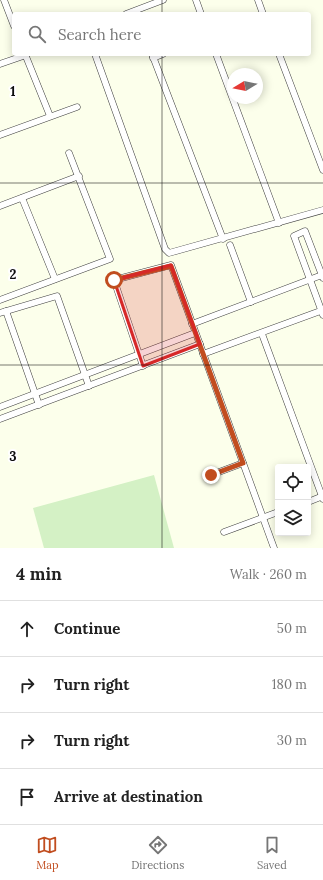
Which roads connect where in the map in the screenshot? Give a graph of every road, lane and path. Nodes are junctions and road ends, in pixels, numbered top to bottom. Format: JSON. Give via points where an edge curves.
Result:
{"nodes":[{"id":1,"x":4,"y":0,"type":"edge"},
{"id":2,"x":163,"y":0,"type":"edge"},
{"id":3,"x":196,"y":0,"type":"edge"},
{"id":4,"x":258,"y":0,"type":"edge"},
{"id":5,"x":137,"y":12,"type":"edge"},
{"id":6,"x":200,"y":12,"type":"edge"},
{"id":7,"x":262,"y":12,"type":"edge"},
{"id":8,"x":12,"y":21,"type":"edge"},
{"id":9,"x":21,"y":56,"type":"edge"},
{"id":10,"x":27,"y":56,"type":"edge"},
{"id":11,"x":96,"y":56,"type":"edge"},
{"id":12,"x":153,"y":56,"type":"edge"},
{"id":13,"x":217,"y":56,"type":"edge"},
{"id":14,"x":280,"y":56,"type":"edge"},
{"id":15,"x":0,"y":64,"type":"edge"},
{"id":16,"x":77,"y":107,"type":"dead end"},
{"id":17,"x":50,"y":116,"type":"junction"},
{"id":18,"x":0,"y":135,"type":"edge"},
{"id":19,"x":69,"y":153,"type":"dead end"},
{"id":20,"x":323,"y":170,"type":"edge"},
{"id":21,"x":79,"y":176,"type":"junction"},
{"id":22,"x":22,"y":198,"type":"junction"},
{"id":23,"x":0,"y":206,"type":"edge"},
{"id":24,"x":323,"y":210,"type":"edge"},
{"id":25,"x":279,"y":223,"type":"junction"},
{"id":26,"x":223,"y":239,"type":"junction"},
{"id":27,"x":230,"y":245,"type":"dead end"},
{"id":28,"x":322,"y":276,"type":"edge"},
{"id":29,"x":55,"y":279,"type":"junction"},
{"id":30,"x":310,"y":280,"type":"junction"},
{"id":31,"x":1,"y":298,"type":"edge"},
{"id":32,"x":250,"y":302,"type":"junction"},
{"id":33,"x":3,"y":312,"type":"edge"},
{"id":34,"x":323,"y":312,"type":"edge"},
{"id":35,"x":192,"y":324,"type":"junction"},
{"id":36,"x":195,"y":333,"type":"junction"},
{"id":37,"x":262,"y":334,"type":"junction"},
{"id":38,"x":200,"y":344,"type":"junction"},
{"id":39,"x":139,"y":354,"type":"junction"},
{"id":40,"x":203,"y":354,"type":"junction"},
{"id":41,"x":143,"y":366,"type":"junction"},
{"id":42,"x":85,"y":375,"type":"junction"},
{"id":43,"x":89,"y":386,"type":"junction"},
{"id":44,"x":35,"y":394,"type":"junction"},
{"id":45,"x":39,"y":405,"type":"junction"},
{"id":46,"x":0,"y":407,"type":"edge"},
{"id":47,"x":0,"y":420,"type":"edge"},
{"id":48,"x":243,"y":463,"type":"junction"},
{"id":49,"x":211,"y":475,"type":"dead end"},
{"id":50,"x":323,"y":497,"type":"edge"},
{"id":51,"x":311,"y":501,"type":"edge"},
{"id":52,"x":275,"y":513,"type":"edge"},
{"id":53,"x":263,"y":518,"type":"junction"},
{"id":54,"x":224,"y":532,"type":"dead end"},
{"id":55,"x":274,"y":548,"type":"edge"}],
"edges":[{"from":1,"to":8,"type":"street"},
{"from":2,"to":5,"type":"street"},
{"from":3,"to":6,"type":"street"},
{"from":4,"to":7,"type":"street"},
{"from":9,"to":15,"type":"street"},
{"from":10,"to":17,"type":"street"},
{"from":11,"to":26,"type":"street","via":[[165,249],[169,253],[175,253]]},
{"from":12,"to":26,"type":"street"},
{"from":13,"to":25,"type":"street"},
{"from":14,"to":20,"type":"street"},
{"from":16,"to":17,"type":"street"},
{"from":17,"to":18,"type":"street"},
{"from":19,"to":21,"type":"street"},
{"from":21,"to":22,"type":"street"},
{"from":21,"to":29,"type":"street","via":[[110,259]]},
{"from":22,"to":23,"type":"street"},
{"from":22,"to":29,"type":"street"},
{"from":24,"to":25,"type":"street"},
{"from":25,"to":26,"type":"street"},
{"from":27,"to":32,"type":"street"},
{"from":28,"to":30,"type":"street"},
{"from":28,"to":30,"type":"street","via":[[305,231],[294,236]]},
{"from":29,"to":31,"type":"street"},
{"from":30,"to":32,"type":"street"},
{"from":30,"to":34,"type":"street"},
{"from":32,"to":35,"type":"street"},
{"from":33,"to":42,"type":"street","via":[[57,296]]},
{"from":33,"to":44,"type":"street"},
{"from":34,"to":37,"type":"street"},
{"from":35,"to":36,"type":"street"},
{"from":35,"to":39,"type":"street","via":[[171,266],[114,280]]},
{"from":36,"to":38,"type":"street"},
{"from":36,"to":39,"type":"street"},
{"from":37,"to":40,"type":"street"},
{"from":37,"to":50,"type":"street"},
{"from":38,"to":40,"type":"street"},
{"from":38,"to":41,"type":"street"},
{"from":39,"to":41,"type":"street"},
{"from":39,"to":42,"type":"street"},
{"from":40,"to":48,"type":"street"},
{"from":41,"to":43,"type":"street"},
{"from":42,"to":43,"type":"street"},
{"from":42,"to":44,"type":"street"},
{"from":43,"to":45,"type":"street"},
{"from":44,"to":45,"type":"street"},
{"from":44,"to":46,"type":"street"},
{"from":45,"to":47,"type":"street"},
{"from":48,"to":49,"type":"street"},
{"from":48,"to":53,"type":"street"},
{"from":50,"to":51,"type":"street"},
{"from":52,"to":53,"type":"street"},
{"from":53,"to":54,"type":"street"},
{"from":53,"to":55,"type":"street"}]}
